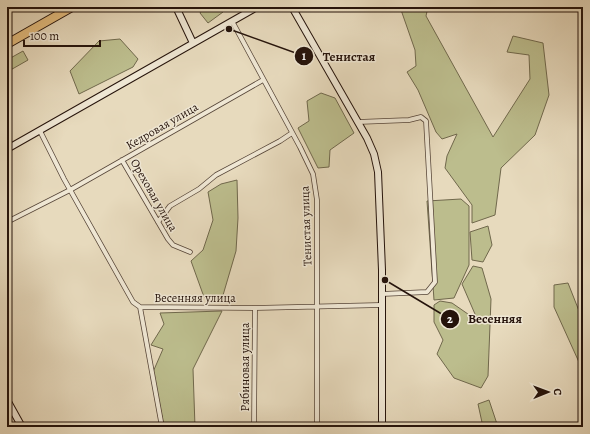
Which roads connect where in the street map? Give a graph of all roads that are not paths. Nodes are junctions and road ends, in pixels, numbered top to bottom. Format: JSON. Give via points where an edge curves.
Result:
{"nodes":[{"id":1,"x":72,"y":7,"type":"edge"},
{"id":2,"x":176,"y":7,"type":"edge"},
{"id":3,"x":257,"y":7,"type":"edge"},
{"id":4,"x":292,"y":7,"type":"edge"},
{"id":5,"x":232,"y":21,"type":"junction"},
{"id":6,"x":193,"y":43,"type":"junction"},
{"id":7,"x":7,"y":44,"type":"edge"},
{"id":8,"x":263,"y":80,"type":"junction"},
{"id":9,"x":357,"y":122,"type":"junction"},
{"id":10,"x":40,"y":131,"type":"junction"},
{"id":11,"x":292,"y":133,"type":"junction"},
{"id":12,"x":7,"y":149,"type":"edge"},
{"id":13,"x":122,"y":160,"type":"junction"},
{"id":14,"x":70,"y":190,"type":"junction"},
{"id":15,"x":7,"y":222,"type":"edge"},
{"id":16,"x":158,"y":222,"type":"junction"},
{"id":17,"x":190,"y":252,"type":"dead end"},
{"id":18,"x":382,"y":294,"type":"junction"},
{"id":19,"x":381,"y":305,"type":"junction"},
{"id":20,"x":140,"y":307,"type":"junction"},
{"id":21,"x":317,"y":307,"type":"junction"},
{"id":22,"x":255,"y":308,"type":"junction"},
{"id":23,"x":7,"y":400,"type":"edge"},
{"id":24,"x":22,"y":427,"type":"edge"},
{"id":25,"x":162,"y":427,"type":"edge"},
{"id":26,"x":254,"y":427,"type":"edge"},
{"id":27,"x":317,"y":427,"type":"edge"},
{"id":28,"x":382,"y":427,"type":"edge"}],
"edges":[{"from":1,"to":7,"type":"highway"},
{"from":2,"to":6,"type":"street"},
{"from":3,"to":5,"type":"street"},
{"from":4,"to":9,"type":"street"},
{"from":5,"to":6,"type":"street"},
{"from":5,"to":8,"type":"street","name":"Тенистая улица"},
{"from":6,"to":10,"type":"street"},
{"from":8,"to":11,"type":"street","name":"Тенистая улица"},
{"from":8,"to":13,"type":"street","name":"Кедровая улица"},
{"from":9,"to":18,"type":"street","via":[[374,154],[378,172]]},
{"from":9,"to":18,"type":"street","via":[[409,120],[421,117],[426,121],[435,282],[427,292]]},
{"from":10,"to":12,"type":"street"},
{"from":10,"to":14,"type":"street","name":"Весенняя улица"},
{"from":11,"to":16,"type":"street","via":[[216,174],[199,189],[170,206]]},
{"from":11,"to":21,"type":"street","name":"Тенистая улица","via":[[313,174],[317,200]]},
{"from":13,"to":14,"type":"street","name":"Кедровая улица"},
{"from":13,"to":16,"type":"street","name":"Ореховая улица"},
{"from":14,"to":15,"type":"street","name":"Кедровая улица"},
{"from":14,"to":20,"type":"street","name":"Весенняя улица","via":[[133,302]]},
{"from":16,"to":17,"type":"street","name":"Ореховая улица","via":[[173,245]]},
{"from":18,"to":19,"type":"street"},
{"from":19,"to":21,"type":"street","name":"Весенняя улица"},
{"from":19,"to":28,"type":"street"},
{"from":20,"to":22,"type":"street","name":"Весенняя улица"},
{"from":20,"to":25,"type":"street"},
{"from":21,"to":22,"type":"street","name":"Весенняя улица"},
{"from":21,"to":27,"type":"street","name":"Тенистая улица"},
{"from":22,"to":26,"type":"street","name":"Рябиновая улица"},
{"from":23,"to":24,"type":"street"}]}
